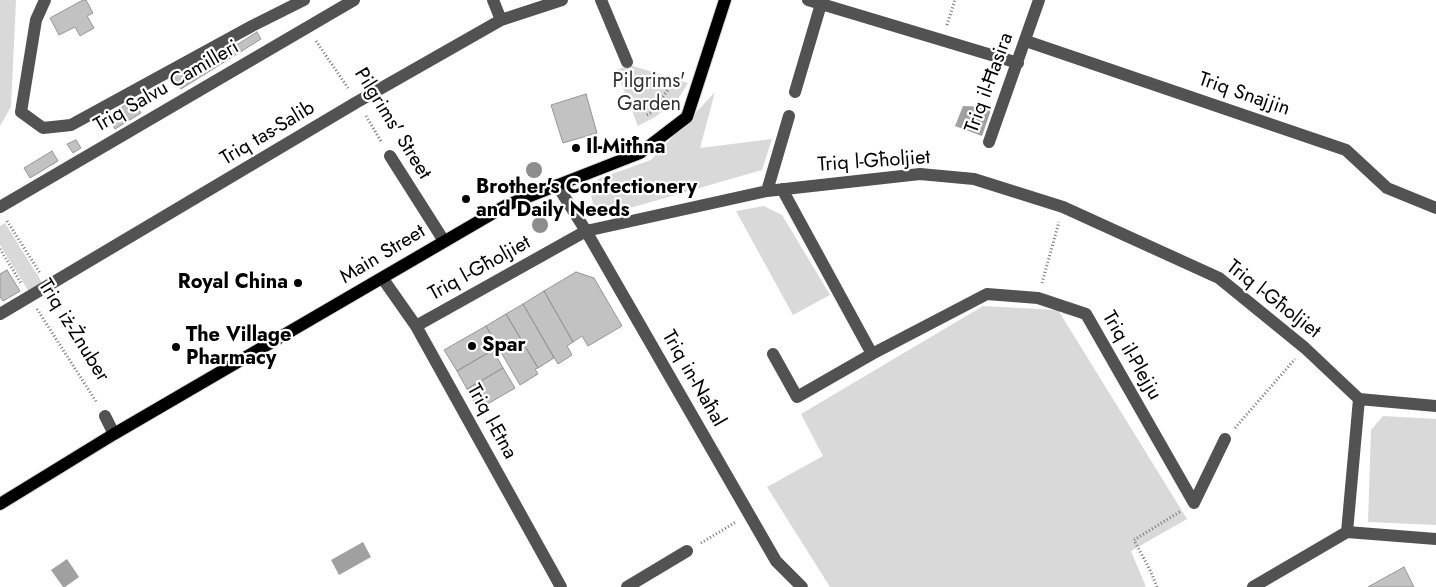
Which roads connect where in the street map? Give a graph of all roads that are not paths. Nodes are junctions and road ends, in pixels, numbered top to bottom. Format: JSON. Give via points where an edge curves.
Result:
{"nodes":[{"id":1,"x":45,"y":0,"type":"edge"},
{"id":2,"x":304,"y":0,"type":"edge"},
{"id":3,"x":354,"y":0,"type":"edge"},
{"id":4,"x":493,"y":0,"type":"edge"},
{"id":5,"x":562,"y":0,"type":"edge"},
{"id":6,"x":601,"y":0,"type":"edge"},
{"id":7,"x":725,"y":0,"type":"edge"},
{"id":8,"x":808,"y":0,"type":"edge"},
{"id":9,"x":1039,"y":0,"type":"edge"},
{"id":10,"x":828,"y":4,"type":"edge"},
{"id":11,"x":501,"y":20,"type":"junction"},
{"id":12,"x":1026,"y":41,"type":"junction"},
{"id":13,"x":627,"y":62,"type":"road end"},
{"id":14,"x":1018,"y":63,"type":"junction"},
{"id":15,"x":795,"y":92,"type":"dead end"},
{"id":16,"x":789,"y":116,"type":"dead end"},
{"id":17,"x":989,"y":142,"type":"dead end"},
{"id":18,"x":390,"y":156,"type":"road end"},
{"id":19,"x":557,"y":185,"type":"junction"},
{"id":20,"x":782,"y":189,"type":"junction"},
{"id":21,"x":767,"y":191,"type":"junction"},
{"id":22,"x":1436,"y":208,"type":"edge"},
{"id":23,"x":2,"y":212,"type":"edge"},
{"id":24,"x":586,"y":231,"type":"junction"},
{"id":25,"x":444,"y":241,"type":"junction"},
{"id":26,"x":383,"y":278,"type":"junction"},
{"id":27,"x":0,"y":314,"type":"edge"},
{"id":28,"x":416,"y":326,"type":"junction"},
{"id":29,"x":773,"y":354,"type":"dead end"},
{"id":30,"x":872,"y":354,"type":"junction"},
{"id":31,"x":1359,"y":399,"type":"junction"},
{"id":32,"x":1436,"y":406,"type":"edge"},
{"id":33,"x":105,"y":416,"type":"road end"},
{"id":34,"x":114,"y":434,"type":"junction"},
{"id":35,"x":1225,"y":439,"type":"road end"},
{"id":36,"x":0,"y":504,"type":"edge"},
{"id":37,"x":1347,"y":532,"type":"junction"},
{"id":38,"x":1436,"y":539,"type":"edge"},
{"id":39,"x":687,"y":551,"type":"road end"},
{"id":40,"x":561,"y":587,"type":"edge"},
{"id":41,"x":627,"y":587,"type":"edge"},
{"id":42,"x":802,"y":587,"type":"edge"},
{"id":43,"x":1253,"y":587,"type":"edge"}],
"edges":[{"from":1,"to":2,"type":"street","via":[[36,20],[22,112],[43,128],[71,125]]},
{"from":3,"to":23,"type":"street","name":"Triq Salvu Camilleri"},
{"from":4,"to":11,"type":"street"},
{"from":5,"to":11,"type":"street","name":"Triq tas-Salib"},
{"from":6,"to":13,"type":"street"},
{"from":7,"to":19,"type":"main road","name":"Main Street","via":[[687,117],[640,153]]},
{"from":8,"to":10,"type":"street"},
{"from":9,"to":12,"type":"street","name":"Triq il-Ħasira"},
{"from":10,"to":14,"type":"street"},
{"from":10,"to":15,"type":"street"},
{"from":11,"to":27,"type":"street","name":"Triq tas-Salib"},
{"from":12,"to":14,"type":"street","name":"Triq il-Ħasira"},
{"from":12,"to":22,"type":"street","name":"Triq Snajjin","via":[[1346,150],[1387,188]]},
{"from":14,"to":17,"type":"street","name":"Triq il-Ħasira"},
{"from":16,"to":21,"type":"street"},
{"from":18,"to":25,"type":"street","name":"Pilgrims' Street"},
{"from":19,"to":24,"type":"street","name":"Triq in-Naħal"},
{"from":19,"to":25,"type":"main road","name":"Main Street","via":[[507,206]]},
{"from":20,"to":21,"type":"street","name":"Triq l-Għoljiet"},
{"from":20,"to":30,"type":"street"},
{"from":20,"to":31,"type":"street","name":"Triq l-Għoljiet","via":[[920,174],[974,178],[1063,207],[1219,278],[1305,348]]},
{"from":21,"to":24,"type":"street","name":"Triq l-Għoljiet"},
{"from":24,"to":28,"type":"street","name":"Triq l-Għoljiet"},
{"from":24,"to":42,"type":"street","name":"Triq in-Naħal","via":[[776,561]]},
{"from":25,"to":26,"type":"main road","name":"Main Street"},
{"from":26,"to":28,"type":"street","name":"Triq l-Etna"},
{"from":26,"to":34,"type":"main road","name":"Main Street"},
{"from":28,"to":40,"type":"street","name":"Triq l-Etna"},
{"from":29,"to":30,"type":"street","name":"Triq il-Plejju","via":[[798,397]]},
{"from":30,"to":35,"type":"street","name":"Triq il-Plejju","via":[[987,294],[1038,298],[1086,314],[1194,503]]},
{"from":31,"to":32,"type":"street"},
{"from":31,"to":37,"type":"street"},
{"from":33,"to":34,"type":"street"},
{"from":34,"to":36,"type":"main road","name":"Main Street"},
{"from":37,"to":38,"type":"street"},
{"from":37,"to":43,"type":"street"},
{"from":39,"to":41,"type":"street"}]}
